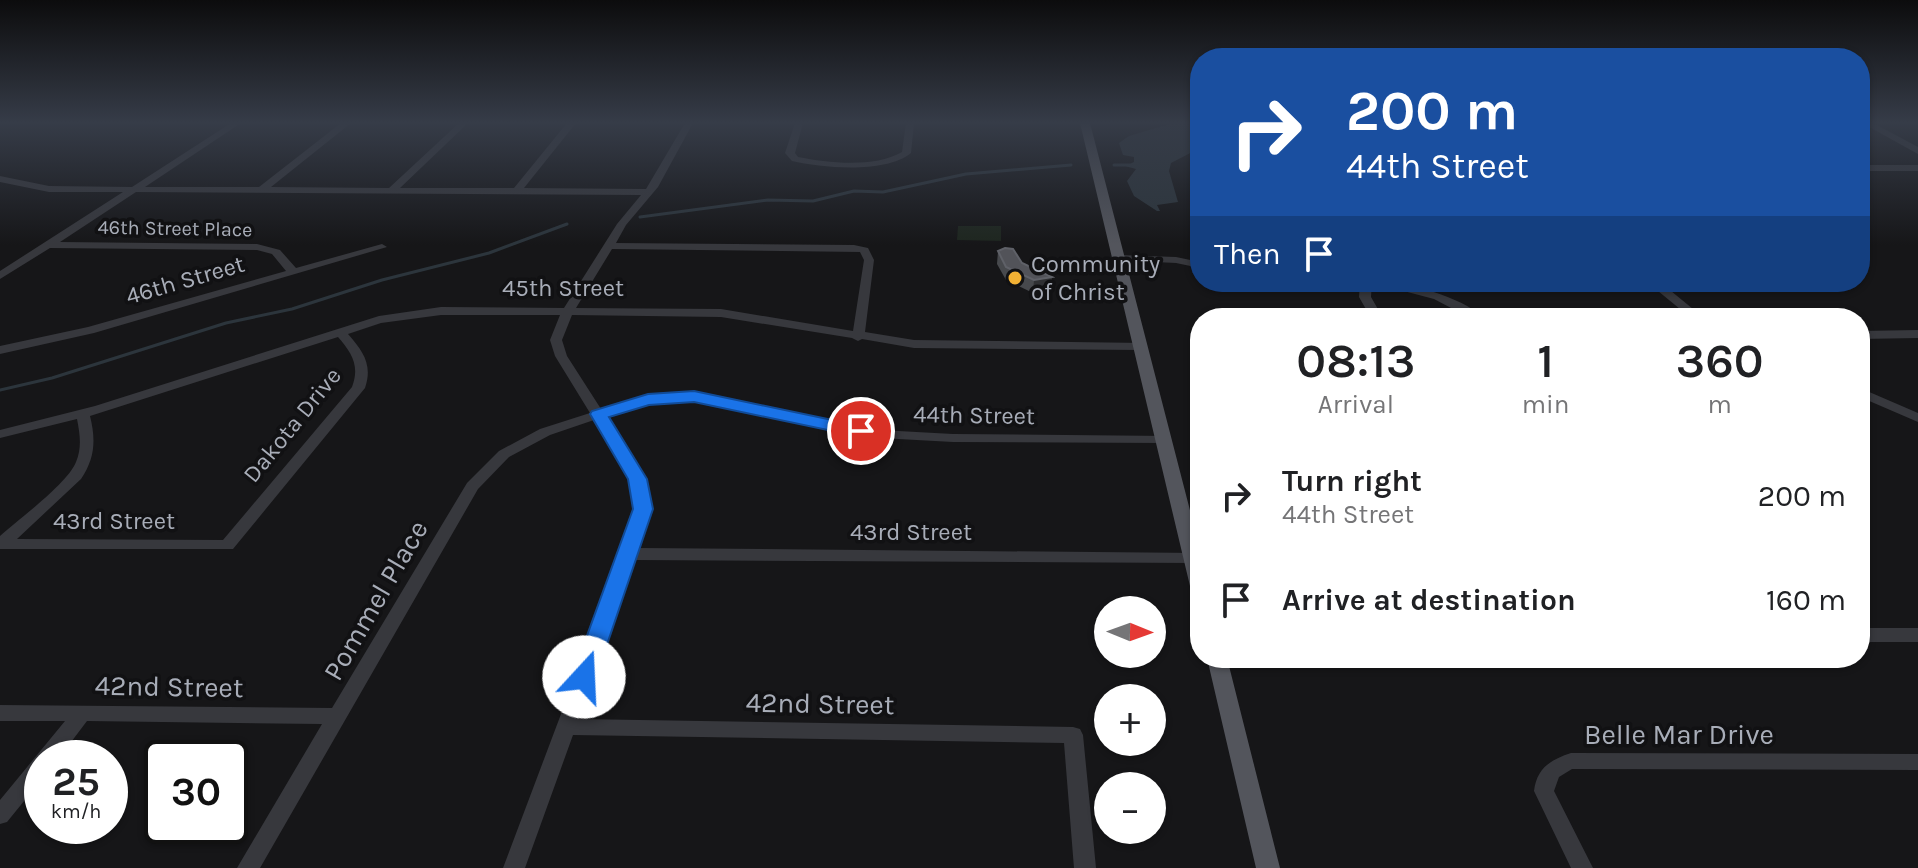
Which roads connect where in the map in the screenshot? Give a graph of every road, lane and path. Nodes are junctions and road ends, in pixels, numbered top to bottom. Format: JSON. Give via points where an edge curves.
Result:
{"nodes":[{"id":1,"x":173,"y":164,"type":"edge"},
{"id":2,"x":295,"y":164,"type":"edge"},
{"id":3,"x":420,"y":164,"type":"edge"},
{"id":4,"x":539,"y":164,"type":"edge"},
{"id":5,"x":666,"y":164,"type":"edge"},
{"id":6,"x":1095,"y":164,"type":"edge"},
{"id":7,"x":1870,"y":168,"type":"edge"},
{"id":8,"x":1918,"y":168,"type":"edge"},
{"id":9,"x":0,"y":179,"type":"edge"},
{"id":10,"x":131,"y":190,"type":"junction"},
{"id":11,"x":261,"y":190,"type":"junction"},
{"id":12,"x":392,"y":190,"type":"junction"},
{"id":13,"x":517,"y":191,"type":"junction"},
{"id":14,"x":649,"y":192,"type":"junction"},
{"id":15,"x":47,"y":245,"type":"junction"},
{"id":16,"x":609,"y":246,"type":"junction"},
{"id":17,"x":382,"y":247,"type":"dead end"},
{"id":18,"x":1118,"y":258,"type":"junction"},
{"id":19,"x":1190,"y":263,"type":"edge"},
{"id":20,"x":293,"y":272,"type":"junction"},
{"id":21,"x":0,"y":276,"type":"edge"},
{"id":22,"x":1419,"y":292,"type":"edge"},
{"id":23,"x":1666,"y":292,"type":"edge"},
{"id":24,"x":1459,"y":308,"type":"edge"},
{"id":25,"x":1686,"y":308,"type":"edge"},
{"id":26,"x":570,"y":310,"type":"junction"},
{"id":27,"x":340,"y":332,"type":"junction"},
{"id":28,"x":1918,"y":334,"type":"edge"},
{"id":29,"x":1870,"y":335,"type":"edge"},
{"id":30,"x":858,"y":337,"type":"junction"},
{"id":31,"x":1141,"y":346,"type":"junction"},
{"id":32,"x":0,"y":350,"type":"edge"},
{"id":33,"x":1870,"y":396,"type":"edge"},
{"id":34,"x":83,"y":414,"type":"junction"},
{"id":35,"x":598,"y":414,"type":"junction"},
{"id":36,"x":1918,"y":418,"type":"edge"},
{"id":37,"x":0,"y":434,"type":"edge"},
{"id":38,"x":1164,"y":439,"type":"junction"},
{"id":39,"x":1,"y":544,"type":"edge"},
{"id":40,"x":227,"y":545,"type":"joint"},
{"id":41,"x":1190,"y":545,"type":"edge"},
{"id":42,"x":629,"y":554,"type":"junction"},
{"id":43,"x":1190,"y":557,"type":"edge"},
{"id":44,"x":1870,"y":635,"type":"edge"},
{"id":45,"x":1918,"y":635,"type":"edge"},
{"id":46,"x":1219,"y":668,"type":"edge"},
{"id":47,"x":0,"y":713,"type":"edge"},
{"id":48,"x":83,"y":713,"type":"junction"},
{"id":49,"x":337,"y":716,"type":"junction"},
{"id":50,"x":566,"y":727,"type":"junction"},
{"id":51,"x":61,"y":740,"type":"edge"},
{"id":52,"x":1918,"y":762,"type":"edge"},
{"id":53,"x":24,"y":786,"type":"edge"},
{"id":54,"x":0,"y":815,"type":"edge"},
{"id":55,"x":248,"y":868,"type":"edge"},
{"id":56,"x":514,"y":868,"type":"edge"},
{"id":57,"x":1085,"y":868,"type":"edge"},
{"id":58,"x":1268,"y":868,"type":"edge"},
{"id":59,"x":1582,"y":868,"type":"edge"}],
"edges":[{"from":1,"to":10,"type":"street"},
{"from":2,"to":11,"type":"street"},
{"from":3,"to":12,"type":"street"},
{"from":4,"to":13,"type":"street"},
{"from":5,"to":14,"type":"street"},
{"from":6,"to":18,"type":"main road"},
{"from":7,"to":8,"type":"street"},
{"from":9,"to":10,"type":"street","via":[[49,189]]},
{"from":10,"to":11,"type":"street"},
{"from":10,"to":15,"type":"street"},
{"from":11,"to":12,"type":"street"},
{"from":12,"to":13,"type":"street"},
{"from":13,"to":14,"type":"street"},
{"from":14,"to":16,"type":"street"},
{"from":15,"to":20,"type":"street","name":"46th Street Place","via":[[257,247],[276,252]]},
{"from":15,"to":21,"type":"street"},
{"from":16,"to":26,"type":"street"},
{"from":16,"to":30,"type":"street","via":[[864,250],[869,260]]},
{"from":17,"to":20,"type":"street","name":"46th Street"},
{"from":18,"to":19,"type":"street"},
{"from":18,"to":31,"type":"main road"},
{"from":20,"to":32,"type":"street","name":"46th Street"},
{"from":22,"to":24,"type":"street"},
{"from":23,"to":25,"type":"street"},
{"from":26,"to":27,"type":"street","name":"45th Street","via":[[441,311]]},
{"from":26,"to":30,"type":"street","name":"45th Street","via":[[721,313]]},
{"from":26,"to":35,"type":"street","via":[[556,340]]},
{"from":27,"to":34,"type":"street","name":"45th Street"},
{"from":27,"to":40,"type":"street","name":"Dakota Drive","via":[[364,369],[358,388]]},
{"from":28,"to":29,"type":"street"},
{"from":30,"to":31,"type":"street","name":"45th Street","via":[[935,345]]},
{"from":31,"to":38,"type":"main road"},
{"from":33,"to":36,"type":"street"},
{"from":34,"to":37,"type":"street","name":"45th Street"},
{"from":34,"to":39,"type":"street","via":[[90,440],[83,465]]},
{"from":35,"to":38,"type":"street","name":"44th Street","via":[[648,399],[694,397],[893,435]]},
{"from":35,"to":42,"type":"street","via":[[638,479],[643,498]]},
{"from":35,"to":49,"type":"street","name":"Pommel Place","via":[[526,441],[486,469]]},
{"from":38,"to":41,"type":"main road"},
{"from":39,"to":40,"type":"street","name":"43rd Street"},
{"from":42,"to":43,"type":"street","name":"43rd Street"},
{"from":42,"to":50,"type":"street"},
{"from":44,"to":45,"type":"street"},
{"from":46,"to":58,"type":"main road"},
{"from":47,"to":48,"type":"street","name":"42nd Street"},
{"from":48,"to":49,"type":"street","name":"42nd Street"},
{"from":48,"to":51,"type":"street"},
{"from":49,"to":55,"type":"street","name":"Pommel Place"},
{"from":50,"to":56,"type":"street"},
{"from":50,"to":57,"type":"street","name":"42nd Street","via":[[1073,735]]},
{"from":52,"to":59,"type":"street","name":"Belle Mar Drive","via":[[1571,761],[1554,767],[1544,791]]},
{"from":53,"to":54,"type":"street"}]}
